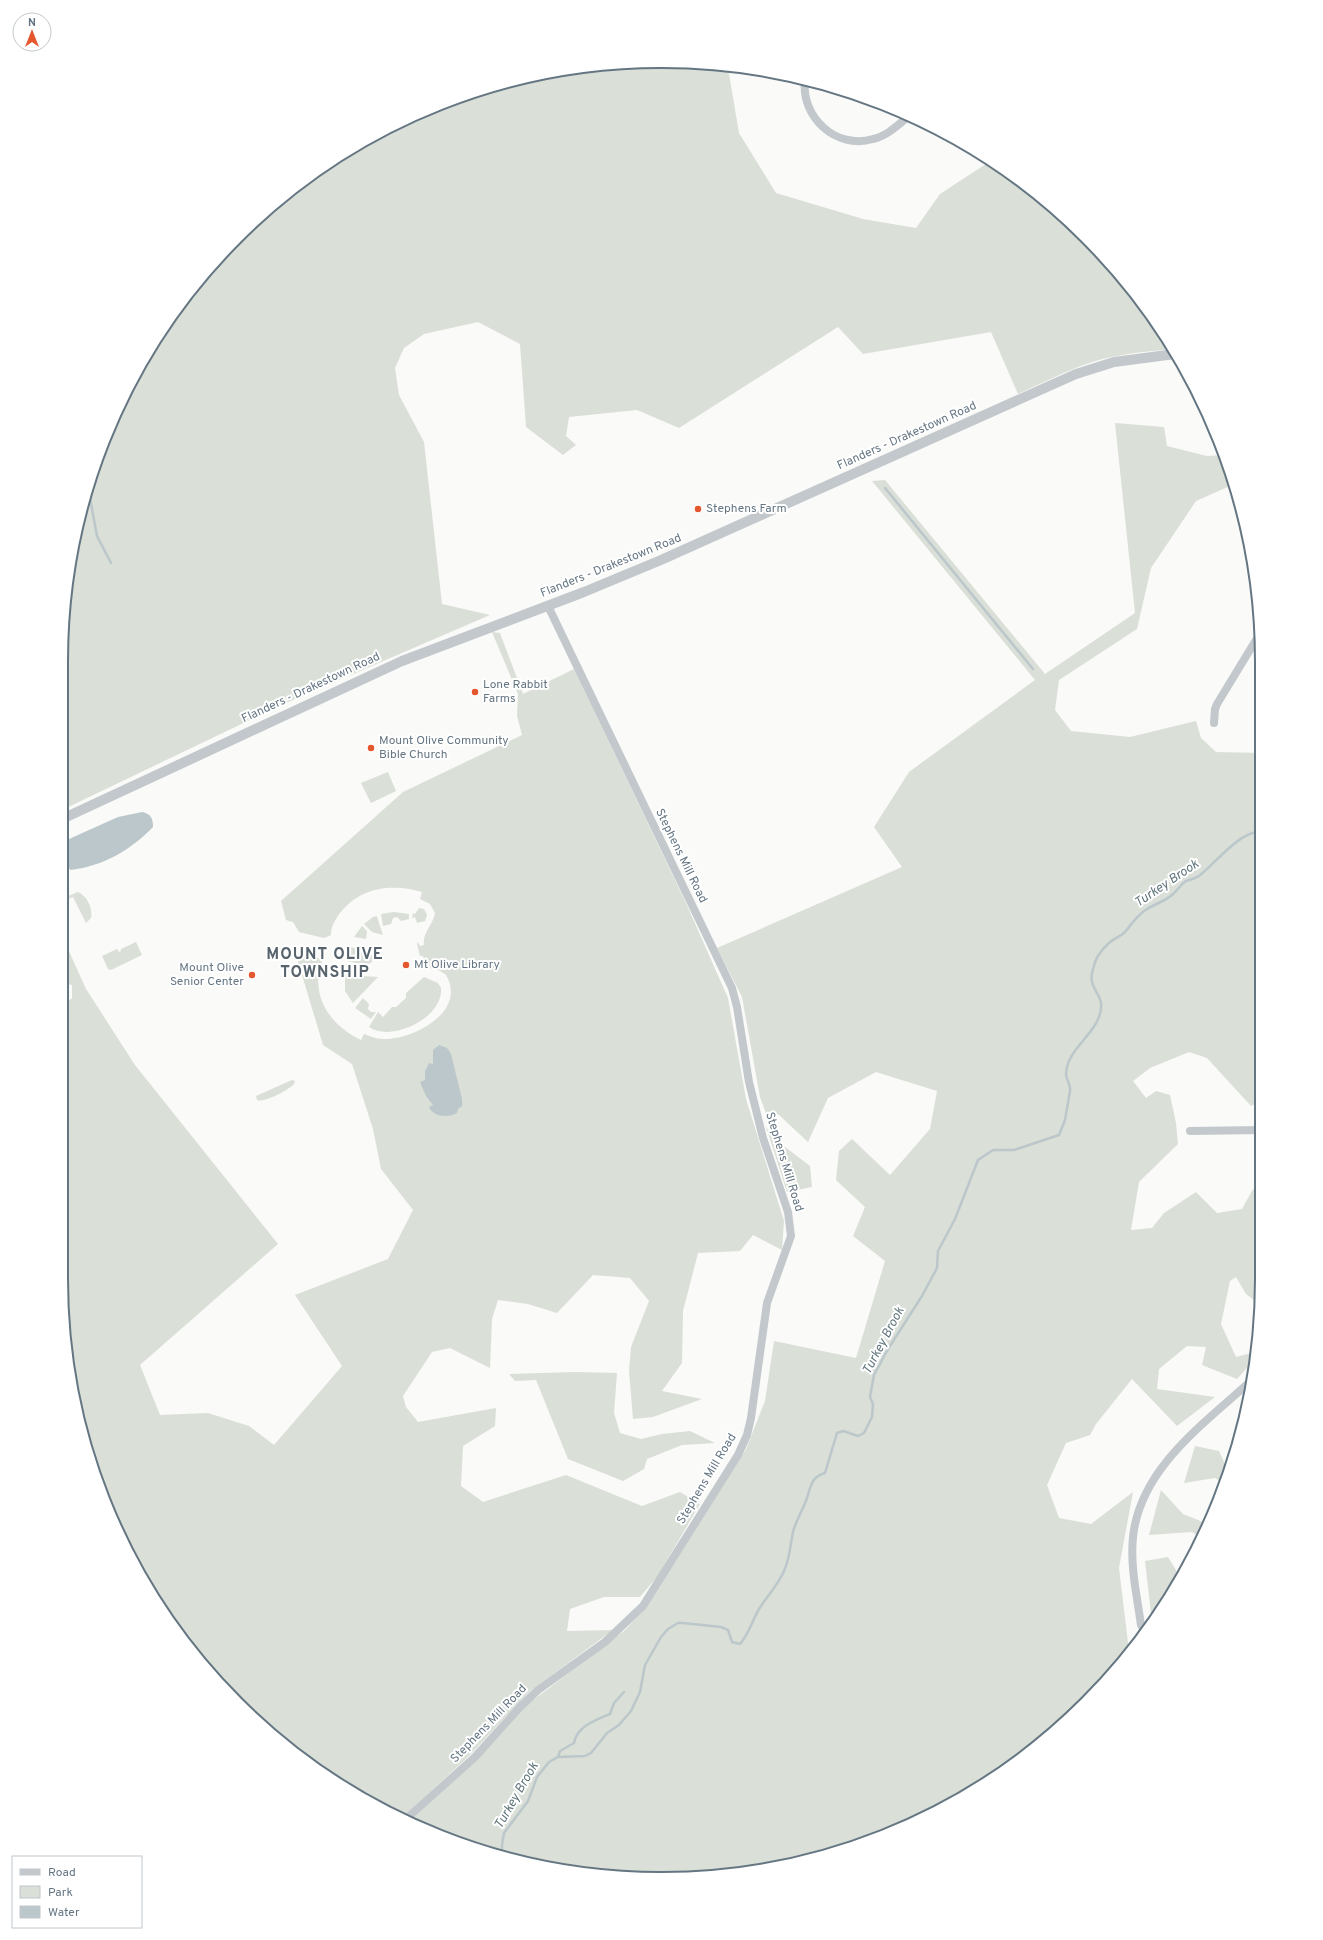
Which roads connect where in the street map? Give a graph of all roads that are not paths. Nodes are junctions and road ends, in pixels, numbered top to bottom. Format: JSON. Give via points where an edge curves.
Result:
{"nodes":[{"id":1,"x":805,"y":86,"type":"edge"},
{"id":2,"x":904,"y":120,"type":"edge"},
{"id":3,"x":1169,"y":355,"type":"edge"},
{"id":4,"x":548,"y":606,"type":"junction"},
{"id":5,"x":1254,"y":642,"type":"edge"},
{"id":6,"x":1214,"y":723,"type":"dead end"},
{"id":7,"x":68,"y":816,"type":"edge"},
{"id":8,"x":1255,"y":1130,"type":"edge"},
{"id":9,"x":1190,"y":1131,"type":"dead end"},
{"id":10,"x":1245,"y":1386,"type":"edge"},
{"id":11,"x":1142,"y":1626,"type":"edge"},
{"id":12,"x":410,"y":1816,"type":"edge"}],
"edges":[{"from":1,"to":2,"type":"street","via":[[806,99],[813,117],[824,129],[845,139],[873,139],[891,131]]},
{"from":3,"to":4,"type":"street","name":"Flanders - Drakestown Road","via":[[1114,362],[1076,374],[661,560]]},
{"from":4,"to":7,"type":"street","name":"Flanders - Drakestown Road","via":[[402,661]]},
{"from":4,"to":12,"type":"street","name":"Stephens Mill Road","via":[[733,993],[749,1082],[763,1138],[788,1212],[791,1236],[767,1303],[747,1435],[738,1455],[669,1567],[643,1606],[629,1621],[605,1642],[534,1694],[475,1757]]},
{"from":5,"to":6,"type":"street","via":[[1217,704]]},
{"from":8,"to":9,"type":"street"},
{"from":10,"to":11,"type":"street","via":[[1175,1451],[1144,1498],[1133,1536]]}]}
